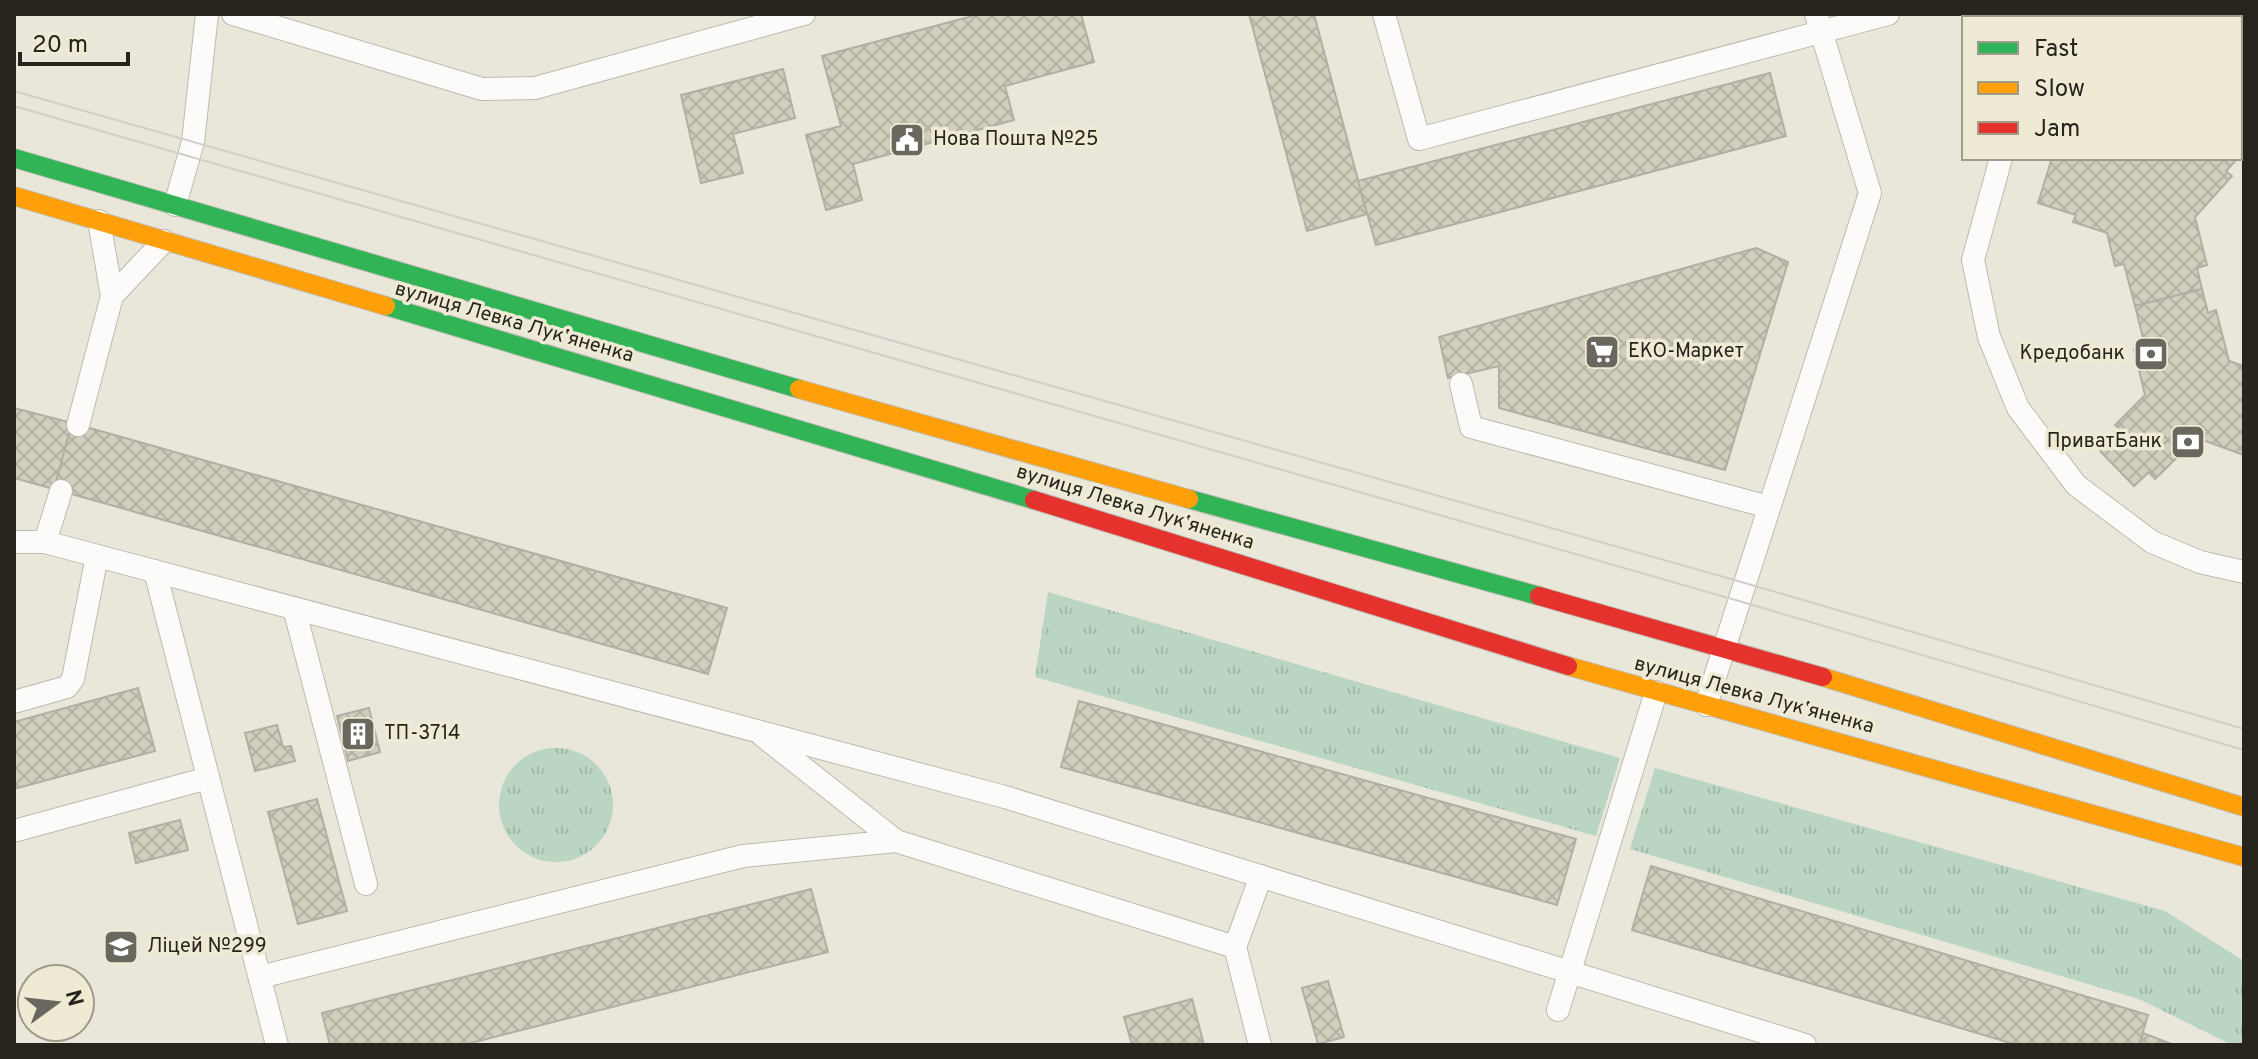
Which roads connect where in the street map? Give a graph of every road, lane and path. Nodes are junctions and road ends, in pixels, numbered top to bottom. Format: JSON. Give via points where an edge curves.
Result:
{"nodes":[{"id":1,"x":207,"y":14,"type":"edge"},
{"id":2,"x":233,"y":14,"type":"edge"},
{"id":3,"x":1384,"y":14,"type":"edge"},
{"id":4,"x":1888,"y":14,"type":"edge"},
{"id":5,"x":795,"y":17,"type":"edge"},
{"id":6,"x":1819,"y":22,"type":"edge"},
{"id":7,"x":14,"y":158,"type":"edge"},
{"id":8,"x":2000,"y":160,"type":"edge"},
{"id":9,"x":14,"y":196,"type":"edge"},
{"id":10,"x":175,"y":205,"type":"junction"},
{"id":11,"x":99,"y":221,"type":"junction"},
{"id":12,"x":164,"y":241,"type":"junction"},
{"id":13,"x":112,"y":296,"type":"junction"},
{"id":14,"x":1461,"y":384,"type":"dead end"},
{"id":15,"x":78,"y":425,"type":"dead end"},
{"id":16,"x":61,"y":491,"type":"dead end"},
{"id":17,"x":1769,"y":507,"type":"junction"},
{"id":18,"x":14,"y":542,"type":"edge"},
{"id":19,"x":45,"y":542,"type":"junction"},
{"id":20,"x":97,"y":556,"type":"junction"},
{"id":21,"x":155,"y":571,"type":"junction"},
{"id":22,"x":2244,"y":572,"type":"edge"},
{"id":23,"x":294,"y":608,"type":"junction"},
{"id":24,"x":1724,"y":647,"type":"junction"},
{"id":25,"x":1656,"y":692,"type":"junction"},
{"id":26,"x":14,"y":702,"type":"edge"},
{"id":27,"x":1706,"y":705,"type":"junction"},
{"id":28,"x":756,"y":730,"type":"junction"},
{"id":29,"x":208,"y":778,"type":"junction"},
{"id":30,"x":2244,"y":807,"type":"edge"},
{"id":31,"x":14,"y":831,"type":"edge"},
{"id":32,"x":896,"y":841,"type":"junction"},
{"id":33,"x":2244,"y":857,"type":"edge"},
{"id":34,"x":1261,"y":876,"type":"junction"},
{"id":35,"x":366,"y":884,"type":"dead end"},
{"id":36,"x":1235,"y":947,"type":"junction"},
{"id":37,"x":1570,"y":972,"type":"junction"},
{"id":38,"x":260,"y":977,"type":"junction"},
{"id":39,"x":1558,"y":1010,"type":"dead end"},
{"id":40,"x":277,"y":1045,"type":"edge"},
{"id":41,"x":1260,"y":1045,"type":"edge"},
{"id":42,"x":1805,"y":1045,"type":"edge"}],
"edges":[{"from":1,"to":10,"type":"lane","via":[[193,142]]},
{"from":2,"to":5,"type":"lane","via":[[482,89],[557,82]]},
{"from":3,"to":6,"type":"lane","via":[[1419,139]]},
{"from":4,"to":6,"type":"lane"},
{"from":6,"to":17,"type":"lane","via":[[1870,193]]},
{"from":7,"to":10,"type":"main road","name":"вулиця Левка Лукʼяненка"},
{"from":8,"to":22,"type":"lane","via":[[1973,260],[1989,337],[2018,408],[2076,485],[2152,542],[2200,562]]},
{"from":9,"to":11,"type":"main road","name":"вулиця Левка Лукʼяненка"},
{"from":10,"to":24,"type":"main road","name":"вулиця Левка Лукʼяненка","via":[[930,428]]},
{"from":11,"to":12,"type":"main road","name":"вулиця Левка Лукʼяненка"},
{"from":11,"to":13,"type":"lane"},
{"from":12,"to":13,"type":"lane"},
{"from":12,"to":25,"type":"main road","name":"вулиця Левка Лукʼяненка","via":[[917,463]]},
{"from":13,"to":15,"type":"lane"},
{"from":14,"to":17,"type":"lane","via":[[1471,427]]},
{"from":16,"to":19,"type":"lane"},
{"from":17,"to":24,"type":"lane"},
{"from":18,"to":19,"type":"lane"},
{"from":19,"to":20,"type":"lane"},
{"from":20,"to":21,"type":"lane"},
{"from":20,"to":26,"type":"lane","via":[[73,679],[67,687]]},
{"from":21,"to":23,"type":"lane"},
{"from":21,"to":29,"type":"lane"},
{"from":23,"to":28,"type":"lane"},
{"from":23,"to":35,"type":"lane"},
{"from":24,"to":27,"type":"lane"},
{"from":24,"to":30,"type":"main road","name":"вулиця Левка Лукʼяненка"},
{"from":25,"to":27,"type":"main road","name":"вулиця Левка Лукʼяненка"},
{"from":25,"to":37,"type":"lane"},
{"from":27,"to":33,"type":"main road","name":"вулиця Левка Лукʼяненка"},
{"from":28,"to":32,"type":"lane"},
{"from":28,"to":34,"type":"lane","via":[[1005,797]]},
{"from":29,"to":31,"type":"lane"},
{"from":29,"to":38,"type":"lane"},
{"from":32,"to":36,"type":"lane"},
{"from":32,"to":38,"type":"lane","via":[[743,856]]},
{"from":34,"to":36,"type":"lane"},
{"from":34,"to":37,"type":"lane"},
{"from":36,"to":41,"type":"lane"},
{"from":37,"to":39,"type":"lane"},
{"from":37,"to":42,"type":"lane"},
{"from":38,"to":40,"type":"lane"}]}
